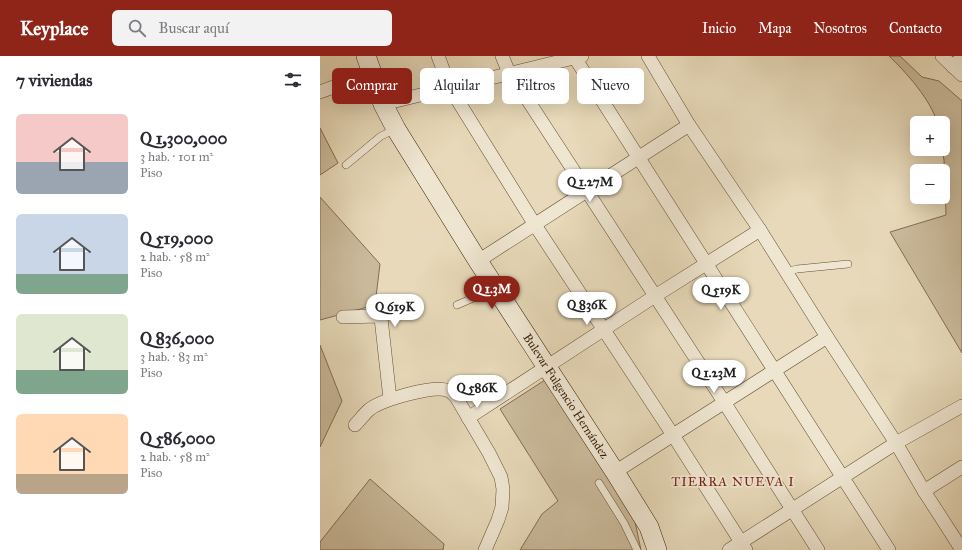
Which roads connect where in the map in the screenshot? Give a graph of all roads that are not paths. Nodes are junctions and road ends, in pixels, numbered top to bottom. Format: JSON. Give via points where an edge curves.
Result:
{"nodes":[{"id":1,"x":502,"y":56,"type":"edge"},
{"id":2,"x":648,"y":56,"type":"edge"},
{"id":3,"x":942,"y":56,"type":"edge"},
{"id":4,"x":442,"y":57,"type":"edge"},
{"id":5,"x":578,"y":57,"type":"edge"},
{"id":6,"x":962,"y":57,"type":"edge"},
{"id":7,"x":369,"y":64,"type":"edge"},
{"id":8,"x":445,"y":68,"type":"edge"},
{"id":9,"x":507,"y":68,"type":"edge"},
{"id":10,"x":535,"y":68,"type":"edge"},
{"id":11,"x":958,"y":71,"type":"edge"},
{"id":12,"x":320,"y":92,"type":"edge"},
{"id":13,"x":383,"y":104,"type":"edge"},
{"id":14,"x":460,"y":104,"type":"edge"},
{"id":15,"x":530,"y":104,"type":"edge"},
{"id":16,"x":689,"y":125,"type":"junction"},
{"id":17,"x":396,"y":128,"type":"junction"},
{"id":18,"x":638,"y":158,"type":"junction"},
{"id":19,"x":346,"y":165,"type":"dead end"},
{"id":20,"x":586,"y":191,"type":"junction"},
{"id":21,"x":535,"y":225,"type":"junction"},
{"id":22,"x":760,"y":230,"type":"junction"},
{"id":23,"x":478,"y":261,"type":"junction"},
{"id":24,"x":706,"y":264,"type":"junction"},
{"id":25,"x":848,"y":264,"type":"dead end"},
{"id":26,"x":786,"y":272,"type":"junction"},
{"id":27,"x":496,"y":288,"type":"junction"},
{"id":28,"x":655,"y":296,"type":"junction"},
{"id":29,"x":457,"y":306,"type":"dead end"},
{"id":30,"x":343,"y":317,"type":"dead end"},
{"id":31,"x":604,"y":330,"type":"junction"},
{"id":32,"x":827,"y":337,"type":"junction"},
{"id":33,"x":547,"y":367,"type":"junction"},
{"id":34,"x":774,"y":370,"type":"junction"},
{"id":35,"x":390,"y":399,"type":"junction"},
{"id":36,"x":724,"y":402,"type":"junction"},
{"id":37,"x":962,"y":406,"type":"edge"},
{"id":38,"x":468,"y":418,"type":"junction"},
{"id":39,"x":355,"y":425,"type":"dead end"},
{"id":40,"x":673,"y":435,"type":"junction"},
{"id":41,"x":896,"y":443,"type":"junction"},
{"id":42,"x":962,"y":467,"type":"edge"},
{"id":43,"x":615,"y":472,"type":"junction"},
{"id":44,"x":843,"y":477,"type":"junction"},
{"id":45,"x":599,"y":483,"type":"dead end"},
{"id":46,"x":924,"y":491,"type":"junction"},
{"id":47,"x":793,"y":509,"type":"junction"},
{"id":48,"x":743,"y":546,"type":"edge"},
{"id":49,"x":485,"y":550,"type":"edge"},
{"id":50,"x":637,"y":550,"type":"edge"},
{"id":51,"x":657,"y":550,"type":"edge"},
{"id":52,"x":729,"y":550,"type":"edge"},
{"id":53,"x":818,"y":550,"type":"edge"},
{"id":54,"x":889,"y":550,"type":"edge"},
{"id":55,"x":961,"y":550,"type":"edge"}],
"edges":[{"from":1,"to":9,"type":"street"},
{"from":2,"to":16,"type":"street"},
{"from":3,"to":11,"type":"street"},
{"from":4,"to":8,"type":"street"},
{"from":5,"to":10,"type":"street"},
{"from":5,"to":18,"type":"street"},
{"from":6,"to":11,"type":"street"},
{"from":7,"to":12,"type":"street"},
{"from":13,"to":17,"type":"street","name":"Bulevar Fulgencio Hernández"},
{"from":14,"to":21,"type":"street"},
{"from":15,"to":20,"type":"street"},
{"from":16,"to":18,"type":"street"},
{"from":16,"to":22,"type":"street"},
{"from":17,"to":19,"type":"lane","via":[[381,136]]},
{"from":17,"to":23,"type":"street","name":"Bulevar Fulgencio Hernández"},
{"from":18,"to":20,"type":"street"},
{"from":18,"to":24,"type":"street"},
{"from":20,"to":21,"type":"street"},
{"from":20,"to":28,"type":"street"},
{"from":21,"to":23,"type":"street"},
{"from":21,"to":31,"type":"street"},
{"from":22,"to":24,"type":"street"},
{"from":22,"to":26,"type":"street"},
{"from":23,"to":27,"type":"street","name":"Bulevar Fulgencio Hernández"},
{"from":24,"to":28,"type":"street"},
{"from":24,"to":34,"type":"street"},
{"from":25,"to":26,"type":"lane"},
{"from":26,"to":32,"type":"street"},
{"from":27,"to":29,"type":"lane"},
{"from":27,"to":33,"type":"street","name":"Bulevar Fulgencio Hernández"},
{"from":28,"to":31,"type":"street"},
{"from":28,"to":36,"type":"street"},
{"from":30,"to":35,"type":"street","via":[[381,318]]},
{"from":31,"to":33,"type":"street"},
{"from":31,"to":40,"type":"street"},
{"from":32,"to":34,"type":"street"},
{"from":32,"to":41,"type":"street"},
{"from":33,"to":38,"type":"street"},
{"from":33,"to":43,"type":"street","name":"Bulevar Fulgencio Hernández"},
{"from":34,"to":36,"type":"street"},
{"from":34,"to":44,"type":"street"},
{"from":35,"to":38,"type":"street","via":[[442,389],[456,396]]},
{"from":35,"to":39,"type":"street","via":[[370,409]]},
{"from":36,"to":40,"type":"street"},
{"from":36,"to":47,"type":"street"},
{"from":37,"to":41,"type":"street"},
{"from":38,"to":49,"type":"street","via":[[489,453],[503,489],[502,507]]},
{"from":40,"to":43,"type":"street"},
{"from":40,"to":48,"type":"street"},
{"from":41,"to":44,"type":"street"},
{"from":41,"to":46,"type":"street"},
{"from":42,"to":46,"type":"street"},
{"from":43,"to":51,"type":"street","name":"Bulevar Fulgencio Hernández","via":[[649,527]]},
{"from":44,"to":47,"type":"street"},
{"from":44,"to":54,"type":"street"},
{"from":45,"to":50,"type":"lane","via":[[624,523]]},
{"from":46,"to":55,"type":"street"},
{"from":47,"to":48,"type":"street"},
{"from":47,"to":53,"type":"street"},
{"from":48,"to":52,"type":"street"}]}
